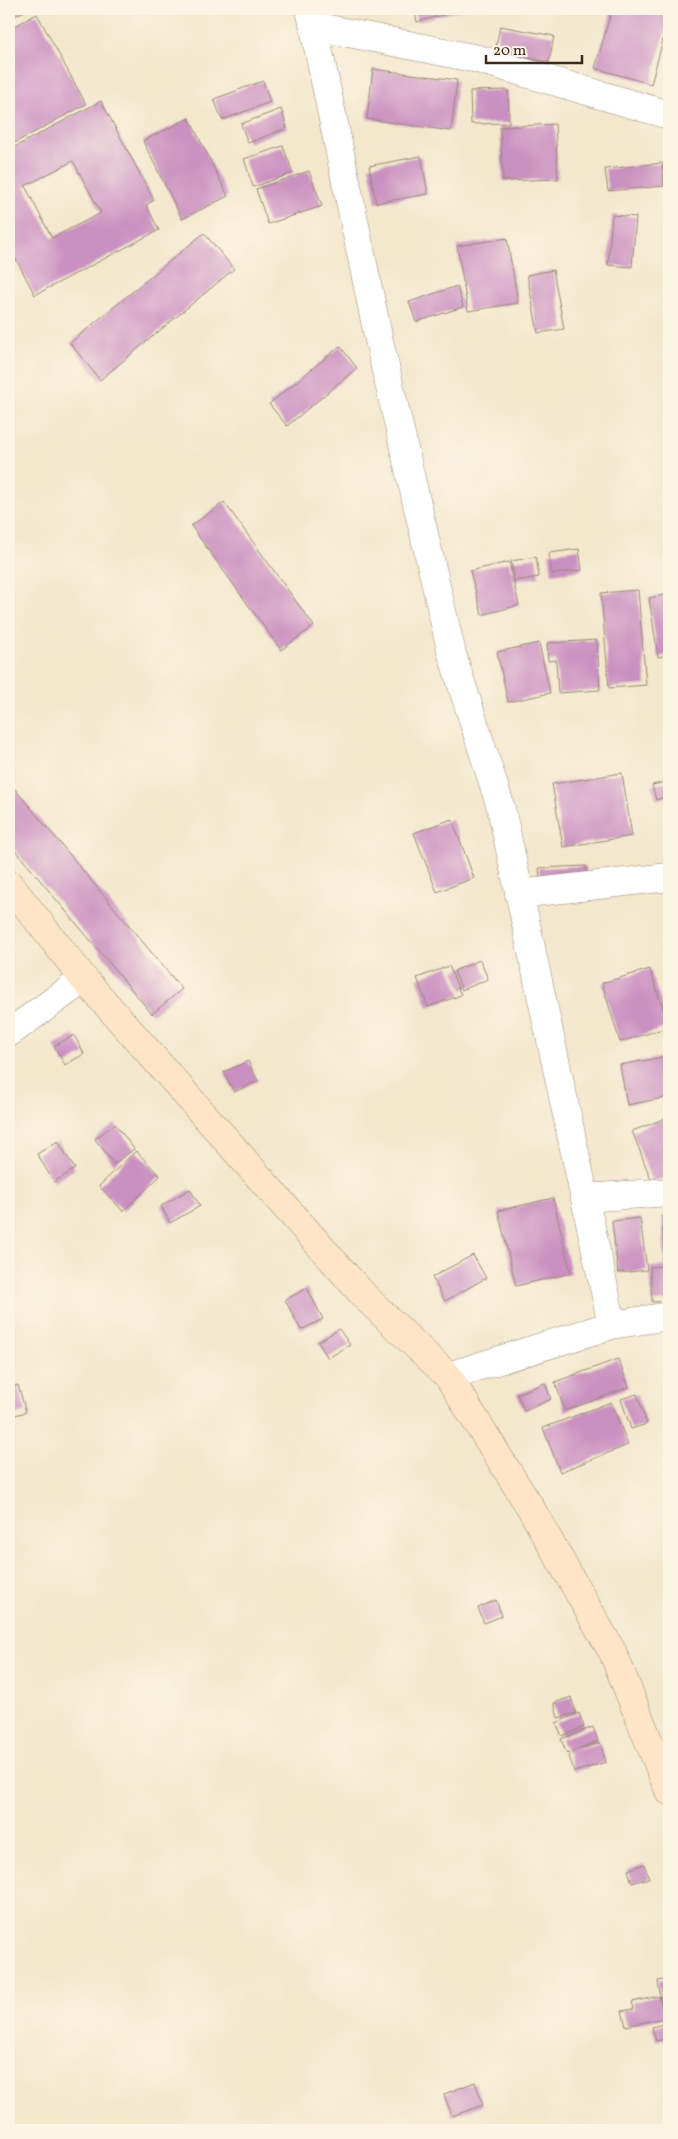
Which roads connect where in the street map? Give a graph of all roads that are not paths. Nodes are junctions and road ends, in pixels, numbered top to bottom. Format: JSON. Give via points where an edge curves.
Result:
{"nodes":[{"id":1,"x":312,"y":17,"type":"edge"},
{"id":2,"x":669,"y":115,"type":"edge"},
{"id":3,"x":669,"y":877,"type":"edge"},
{"id":4,"x":9,"y":884,"type":"edge"},
{"id":5,"x":519,"y":894,"type":"junction"},
{"id":6,"x":84,"y":979,"type":"junction"},
{"id":7,"x":9,"y":1033,"type":"edge"},
{"id":8,"x":669,"y":1192,"type":"edge"},
{"id":9,"x":585,"y":1198,"type":"junction"},
{"id":10,"x":669,"y":1316,"type":"edge"},
{"id":11,"x":612,"y":1325,"type":"junction"},
{"id":12,"x":448,"y":1376,"type":"junction"},
{"id":13,"x":669,"y":1791,"type":"edge"}],
"edges":[{"from":1,"to":2,"type":"street","via":[[478,59]]},
{"from":1,"to":5,"type":"street","via":[[380,345],[452,654],[500,808]]},
{"from":3,"to":5,"type":"street"},
{"from":4,"to":6,"type":"main road"},
{"from":5,"to":9,"type":"street"},
{"from":6,"to":7,"type":"street"},
{"from":6,"to":12,"type":"main road","via":[[366,1298]]},
{"from":8,"to":9,"type":"street"},
{"from":9,"to":11,"type":"street"},
{"from":10,"to":11,"type":"street"},
{"from":11,"to":12,"type":"street"},
{"from":12,"to":13,"type":"main road","via":[[530,1507],[613,1653]]}]}
